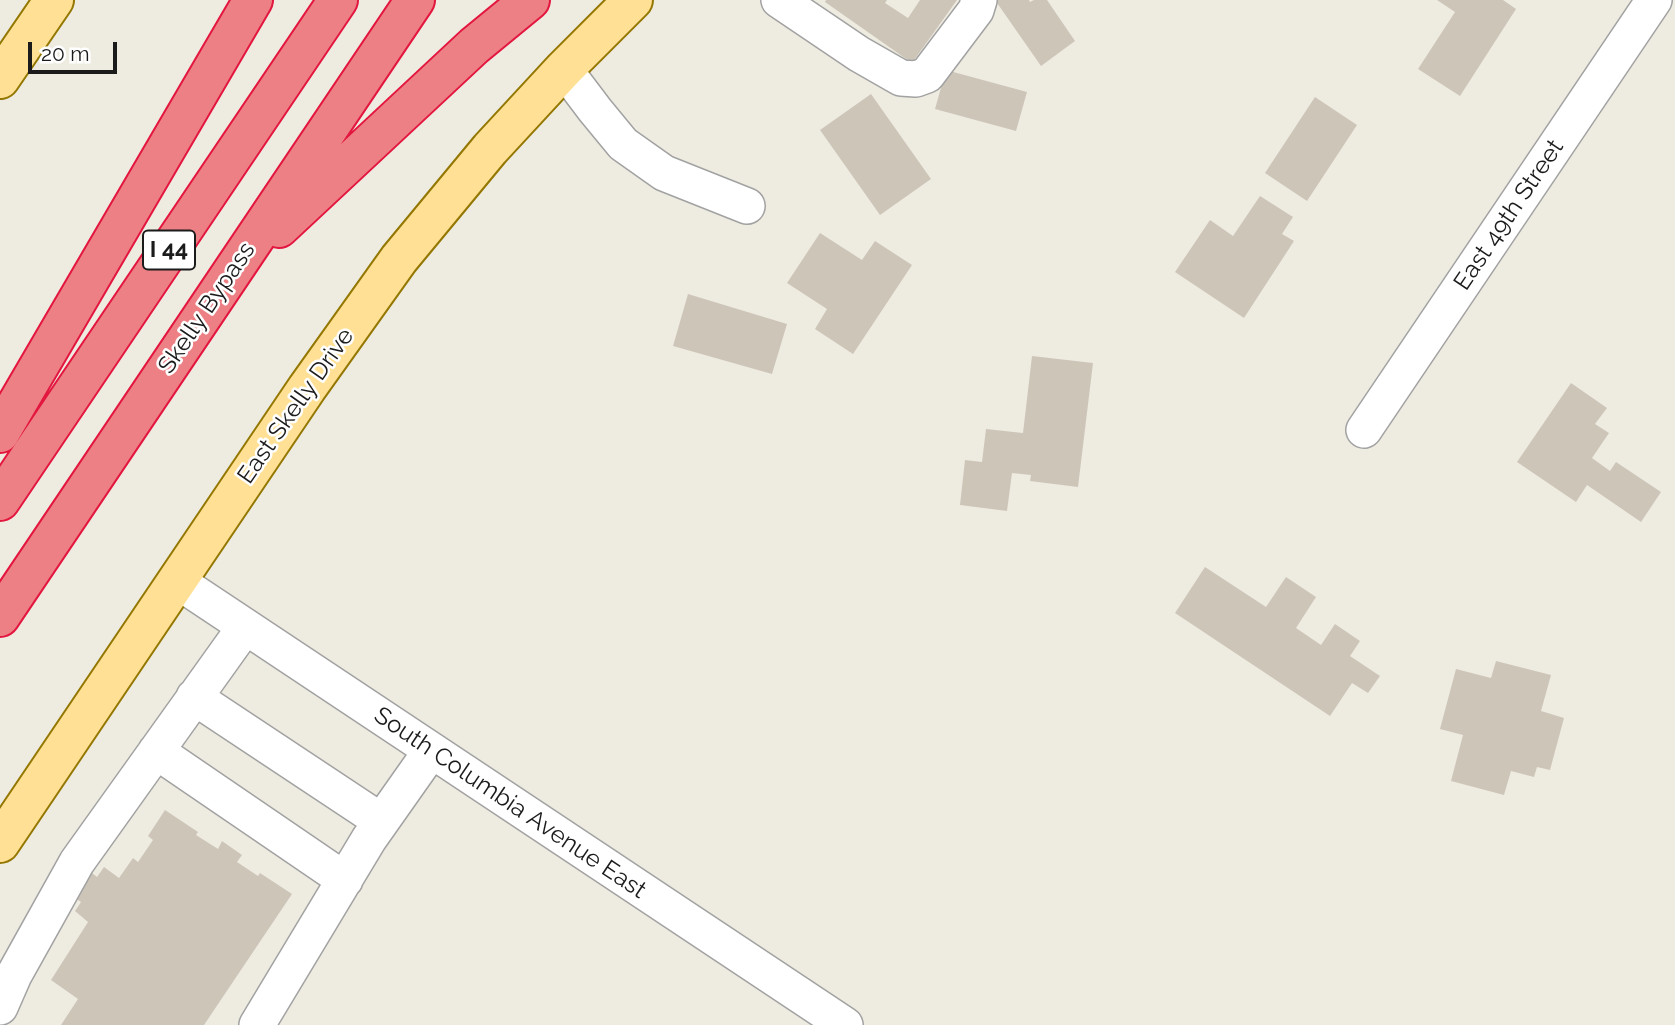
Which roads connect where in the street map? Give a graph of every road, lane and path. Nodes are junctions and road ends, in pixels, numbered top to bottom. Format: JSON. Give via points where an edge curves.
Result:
{"nodes":[{"id":1,"x":54,"y":0,"type":"edge"},
{"id":2,"x":253,"y":0,"type":"edge"},
{"id":3,"x":338,"y":0,"type":"edge"},
{"id":4,"x":415,"y":0,"type":"edge"},
{"id":5,"x":530,"y":0,"type":"edge"},
{"id":6,"x":633,"y":0,"type":"edge"},
{"id":7,"x":779,"y":0,"type":"edge"},
{"id":8,"x":979,"y":0,"type":"edge"},
{"id":9,"x":1654,"y":0,"type":"edge"},
{"id":10,"x":564,"y":69,"type":"junction"},
{"id":11,"x":0,"y":79,"type":"edge"},
{"id":12,"x":747,"y":206,"type":"dead end"},
{"id":13,"x":229,"y":275,"type":"junction"},
{"id":14,"x":1364,"y":430,"type":"dead end"},
{"id":15,"x":0,"y":433,"type":"edge"},
{"id":16,"x":0,"y":501,"type":"edge"},
{"id":17,"x":177,"y":581,"type":"junction"},
{"id":18,"x":0,"y":617,"type":"edge"},
{"id":19,"x":245,"y":627,"type":"junction"},
{"id":20,"x":194,"y":697,"type":"junction"},
{"id":21,"x":156,"y":751,"type":"junction"},
{"id":22,"x":431,"y":751,"type":"junction"},
{"id":23,"x":381,"y":821,"type":"junction"},
{"id":24,"x":0,"y":843,"type":"edge"},
{"id":25,"x":345,"y":880,"type":"junction"},
{"id":26,"x":7,"y":971,"type":"edge"},
{"id":27,"x":0,"y":1007,"type":"edge"},
{"id":28,"x":257,"y":1025,"type":"edge"},
{"id":29,"x":845,"y":1025,"type":"edge"}],
"edges":[{"from":1,"to":11,"type":"main road"},
{"from":2,"to":15,"type":"highway"},
{"from":3,"to":16,"type":"highway","number":"I 44"},
{"from":4,"to":13,"type":"highway","name":"Skelly Bypass","number":"I 44"},
{"from":5,"to":13,"type":"highway","via":[[474,46]]},
{"from":6,"to":10,"type":"main road","name":"East Skelly Drive"},
{"from":7,"to":8,"type":"street","via":[[859,54],[901,78],[916,79],[927,75]]},
{"from":9,"to":14,"type":"street","name":"East 49th Street"},
{"from":10,"to":12,"type":"street","via":[[623,144],[664,173]]},
{"from":10,"to":17,"type":"main road","name":"East Skelly Drive","via":[[399,259]]},
{"from":13,"to":18,"type":"highway","name":"Skelly Bypass","number":"I 44"},
{"from":17,"to":19,"type":"street","name":"South Columbia Avenue East"},
{"from":17,"to":24,"type":"main road","name":"East Skelly Drive"},
{"from":19,"to":20,"type":"street"},
{"from":19,"to":22,"type":"street","name":"South Columbia Avenue East"},
{"from":20,"to":21,"type":"street"},
{"from":20,"to":23,"type":"street"},
{"from":21,"to":25,"type":"street"},
{"from":21,"to":26,"type":"street"},
{"from":22,"to":23,"type":"street"},
{"from":22,"to":29,"type":"street","name":"South Columbia Avenue East"},
{"from":23,"to":25,"type":"street"},
{"from":25,"to":28,"type":"street"},
{"from":26,"to":27,"type":"street"}]}
